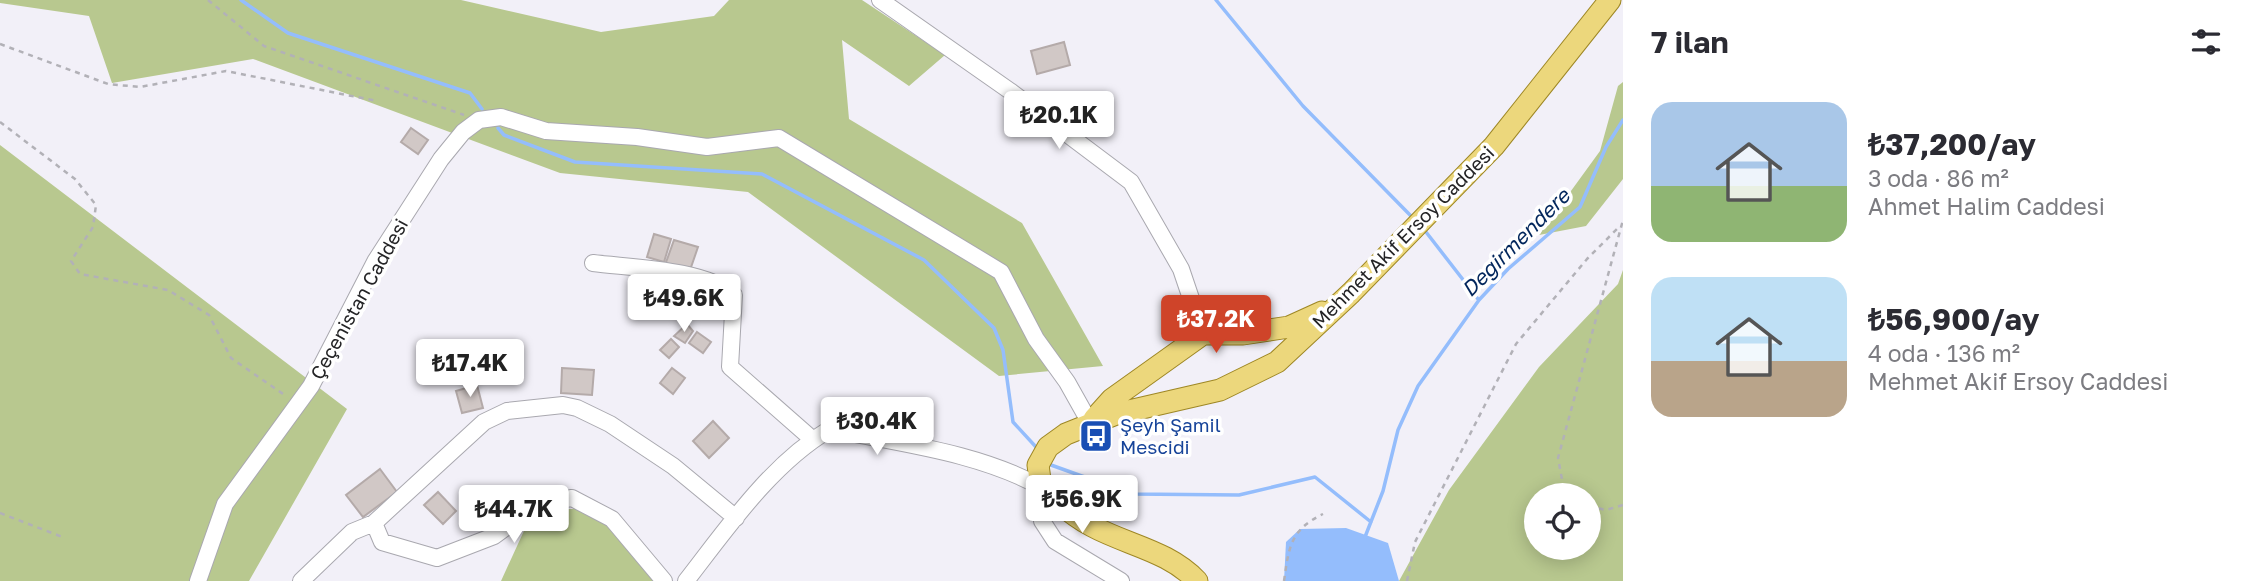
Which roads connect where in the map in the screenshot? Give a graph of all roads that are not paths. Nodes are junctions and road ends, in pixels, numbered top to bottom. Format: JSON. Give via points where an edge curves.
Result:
{"nodes":[{"id":1,"x":880,"y":0,"type":"edge"},
{"id":2,"x":1610,"y":0,"type":"edge"},
{"id":3,"x":593,"y":263,"type":"dead end"},
{"id":4,"x":1340,"y":303,"type":"junction"},
{"id":5,"x":1203,"y":334,"type":"junction"},
{"id":6,"x":1090,"y":423,"type":"junction"},
{"id":7,"x":812,"y":439,"type":"junction"},
{"id":8,"x":1041,"y":487,"type":"junction"},
{"id":9,"x":736,"y":518,"type":"junction"},
{"id":10,"x":374,"y":523,"type":"junction"},
{"id":11,"x":198,"y":581,"type":"edge"},
{"id":12,"x":301,"y":581,"type":"edge"},
{"id":13,"x":664,"y":581,"type":"edge"},
{"id":14,"x":686,"y":581,"type":"edge"},
{"id":15,"x":1121,"y":581,"type":"edge"},
{"id":16,"x":1197,"y":581,"type":"edge"}],
"edges":[{"from":1,"to":5,"type":"street","via":[[1131,182],[1181,269]]},
{"from":2,"to":4,"type":"main road","name":"Mehmet Akif Ersoy Caddesi","via":[[1494,146]]},
{"from":3,"to":7,"type":"street","via":[[693,276],[725,287],[734,295],[730,367]]},
{"from":4,"to":5,"type":"main road","via":[[1289,327]]},
{"from":4,"to":6,"type":"main road","name":"Mehmet Akif Ersoy Caddesi","via":[[1278,362],[1220,390]]},
{"from":5,"to":6,"type":"main road","via":[[1112,399]]},
{"from":6,"to":8,"type":"main road","name":"Mehmet Akif Ersoy Caddesi","via":[[1048,447],[1038,465]]},
{"from":6,"to":11,"type":"street","name":"Çeçenistan Caddesi","via":[[1036,339],[1001,272],[779,138],[707,147],[546,131],[501,117],[479,120],[463,132],[433,171],[376,260],[311,386],[225,504]]},
{"from":7,"to":8,"type":"street","via":[[831,429],[967,458],[1011,471]]},
{"from":7,"to":9,"type":"street"},
{"from":8,"to":15,"type":"street","via":[[1042,521],[1055,541]]},
{"from":8,"to":16,"type":"main road","via":[[1094,527],[1148,549]]},
{"from":9,"to":10,"type":"street","via":[[621,431],[563,405],[507,411],[484,422]]},
{"from":9,"to":14,"type":"street"},
{"from":10,"to":12,"type":"street","via":[[352,532]]},
{"from":10,"to":13,"type":"street","via":[[382,542],[437,558],[494,536],[539,503],[572,498],[612,519]]}]}
